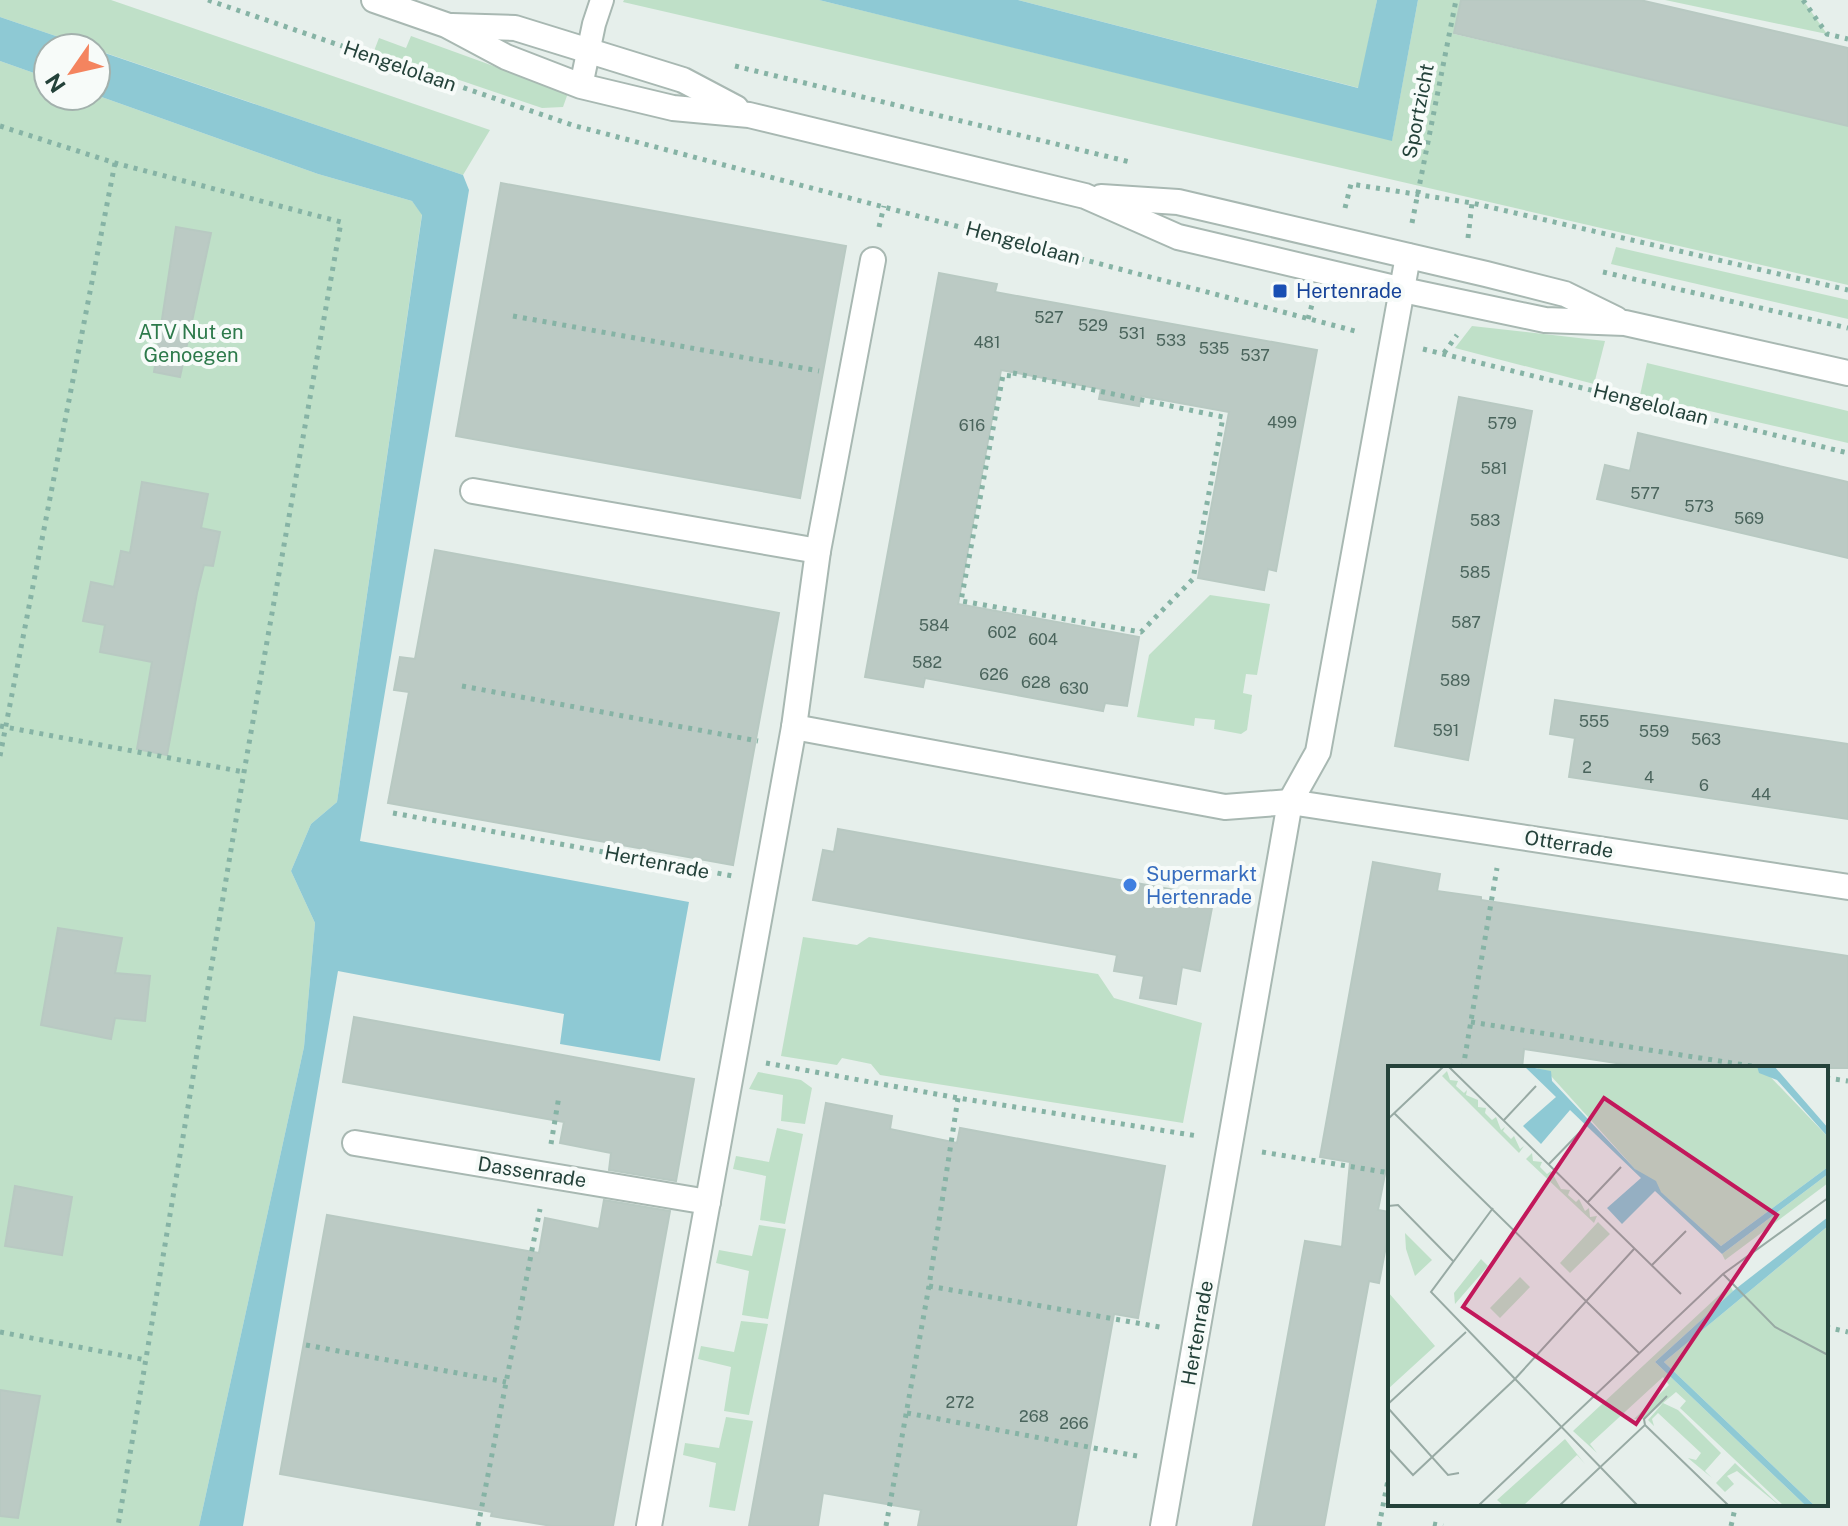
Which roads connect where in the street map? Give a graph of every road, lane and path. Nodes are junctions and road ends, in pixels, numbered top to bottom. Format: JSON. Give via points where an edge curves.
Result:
{"nodes":[{"id":1,"x":208,"y":0,"type":"edge"},
{"id":2,"x":374,"y":0,"type":"edge"},
{"id":3,"x":602,"y":0,"type":"edge"},
{"id":4,"x":1456,"y":0,"type":"edge"},
{"id":5,"x":1803,"y":0,"type":"edge"},
{"id":6,"x":446,"y":25,"type":"junction"},
{"id":7,"x":1848,"y":39,"type":"edge"},
{"id":8,"x":588,"y":51,"type":"junction"},
{"id":9,"x":724,"y":62,"type":"dead end"},
{"id":10,"x":581,"y":86,"type":"junction"},
{"id":11,"x":749,"y":115,"type":"junction"},
{"id":12,"x":0,"y":126,"type":"edge"},
{"id":13,"x":115,"y":163,"type":"junction"},
{"id":14,"x":1144,"y":165,"type":"dead end"},
{"id":15,"x":1418,"y":194,"type":"junction"},
{"id":16,"x":1085,"y":196,"type":"junction"},
{"id":17,"x":1410,"y":228,"type":"dead end"},
{"id":18,"x":1335,"y":238,"type":"junction"},
{"id":19,"x":1454,"y":238,"type":"dead end"},
{"id":20,"x":1468,"y":241,"type":"dead end"},
{"id":21,"x":1408,"y":256,"type":"junction"},
{"id":22,"x":873,"y":260,"type":"dead end"},
{"id":23,"x":1590,"y":269,"type":"dead end"},
{"id":24,"x":1321,"y":271,"type":"junction"},
{"id":25,"x":1403,"y":290,"type":"junction"},
{"id":26,"x":1848,"y":290,"type":"edge"},
{"id":27,"x":513,"y":316,"type":"dead end"},
{"id":28,"x":1308,"y":319,"type":"junction"},
{"id":29,"x":1625,"y":323,"type":"junction"},
{"id":30,"x":1848,"y":328,"type":"edge"},
{"id":31,"x":1392,"y":341,"type":"junction"},
{"id":32,"x":1848,"y":373,"type":"edge"},
{"id":33,"x":1013,"y":374,"type":"joint"},
{"id":34,"x":851,"y":377,"type":"junction"},
{"id":35,"x":1848,"y":453,"type":"edge"},
{"id":36,"x":473,"y":491,"type":"dead end"},
{"id":37,"x":818,"y":551,"type":"junction"},
{"id":38,"x":462,"y":686,"type":"dead end"},
{"id":39,"x":3,"y":726,"type":"edge"},
{"id":40,"x":792,"y":737,"type":"junction"},
{"id":41,"x":0,"y":756,"type":"edge"},
{"id":42,"x":244,"y":772,"type":"junction"},
{"id":43,"x":1290,"y":802,"type":"junction"},
{"id":44,"x":393,"y":813,"type":"dead end"},
{"id":45,"x":1503,"y":834,"type":"junction"},
{"id":46,"x":765,"y":882,"type":"junction"},
{"id":47,"x":1848,"y":887,"type":"edge"},
{"id":48,"x":1471,"y":1022,"type":"junction"},
{"id":49,"x":735,"y":1057,"type":"junction"},
{"id":50,"x":1463,"y":1066,"type":"edge"},
{"id":51,"x":1751,"y":1066,"type":"edge"},
{"id":52,"x":1828,"y":1078,"type":"edge"},
{"id":53,"x":1848,"y":1081,"type":"edge"},
{"id":54,"x":559,"y":1096,"type":"dead end"},
{"id":55,"x":958,"y":1098,"type":"junction"},
{"id":56,"x":355,"y":1143,"type":"dead end"},
{"id":57,"x":1230,"y":1144,"type":"junction"},
{"id":58,"x":1388,"y":1173,"type":"edge"},
{"id":59,"x":546,"y":1174,"type":"junction"},
{"id":60,"x":708,"y":1202,"type":"junction"},
{"id":61,"x":929,"y":1286,"type":"junction"},
{"id":62,"x":1828,"y":1327,"type":"edge"},
{"id":63,"x":0,"y":1332,"type":"edge"},
{"id":64,"x":1848,"y":1332,"type":"edge"},
{"id":65,"x":1197,"y":1334,"type":"junction"},
{"id":66,"x":306,"y":1345,"type":"dead end"},
{"id":67,"x":146,"y":1360,"type":"junction"},
{"id":68,"x":506,"y":1382,"type":"junction"},
{"id":69,"x":907,"y":1413,"type":"junction"},
{"id":70,"x":1174,"y":1463,"type":"junction"},
{"id":71,"x":1388,"y":1480,"type":"edge"},
{"id":72,"x":1736,"y":1506,"type":"edge"},
{"id":73,"x":1433,"y":1524,"type":"edge"},
{"id":74,"x":118,"y":1526,"type":"edge"},
{"id":75,"x":478,"y":1526,"type":"edge"},
{"id":76,"x":649,"y":1526,"type":"edge"},
{"id":77,"x":886,"y":1526,"type":"edge"},
{"id":78,"x":1163,"y":1526,"type":"edge"},
{"id":79,"x":1379,"y":1526,"type":"edge"},
{"id":80,"x":1443,"y":1526,"type":"edge"},
{"id":81,"x":1731,"y":1526,"type":"edge"}],
"edges":[{"from":1,"to":28,"type":"path","name":"Hengelolaan","via":[[572,125]]},
{"from":2,"to":6,"type":"street"},
{"from":3,"to":8,"type":"lane"},
{"from":4,"to":15,"type":"path","name":"Sportzicht"},
{"from":5,"to":7,"type":"path","via":[[1827,34]]},
{"from":6,"to":8,"type":"street","via":[[515,28]]},
{"from":6,"to":10,"type":"street","via":[[506,57]]},
{"from":8,"to":10,"type":"lane"},
{"from":8,"to":11,"type":"street","via":[[683,80]]},
{"from":9,"to":14,"type":"path"},
{"from":10,"to":11,"type":"street","via":[[673,108]]},
{"from":11,"to":16,"type":"street"},
{"from":12,"to":13,"type":"path"},
{"from":13,"to":39,"type":"path"},
{"from":13,"to":42,"type":"path","via":[[341,222]]},
{"from":15,"to":17,"type":"path","name":"Sportzicht"},
{"from":15,"to":18,"type":"path","via":[[1351,184]]},
{"from":15,"to":26,"type":"path"},
{"from":16,"to":18,"type":"street","via":[[1178,202]]},
{"from":16,"to":24,"type":"street","via":[[1178,237]]},
{"from":18,"to":21,"type":"street"},
{"from":19,"to":20,"type":"path"},
{"from":21,"to":25,"type":"street","name":"Hertenrade"},
{"from":21,"to":29,"type":"street","via":[[1565,294]]},
{"from":22,"to":34,"type":"street"},
{"from":23,"to":30,"type":"path"},
{"from":24,"to":25,"type":"street"},
{"from":24,"to":28,"type":"path"},
{"from":25,"to":29,"type":"street","via":[[1545,320]]},
{"from":25,"to":31,"type":"street","name":"Hertenrade"},
{"from":27,"to":34,"type":"path"},
{"from":28,"to":31,"type":"path","name":"Hengelolaan"},
{"from":29,"to":32,"type":"street"},
{"from":31,"to":35,"type":"path","name":"Hengelolaan"},
{"from":31,"to":43,"type":"street","name":"Hertenrade","via":[[1318,752]]},
{"from":33,"to":33,"type":"path","via":[[1223,417],[1193,579],[1141,632],[961,601],[1003,375]]},
{"from":34,"to":37,"type":"street"},
{"from":36,"to":37,"type":"street"},
{"from":37,"to":40,"type":"street"},
{"from":38,"to":40,"type":"path"},
{"from":39,"to":41,"type":"path"},
{"from":39,"to":42,"type":"path"},
{"from":40,"to":43,"type":"street","via":[[1225,807]]},
{"from":40,"to":46,"type":"street"},
{"from":42,"to":67,"type":"path"},
{"from":43,"to":45,"type":"street","name":"Otterrade"},
{"from":43,"to":57,"type":"street","name":"Hertenrade"},
{"from":44,"to":46,"type":"path","name":"Hertenrade"},
{"from":45,"to":47,"type":"street","name":"Otterrade"},
{"from":45,"to":48,"type":"path"},
{"from":46,"to":49,"type":"street"},
{"from":48,"to":50,"type":"path"},
{"from":48,"to":51,"type":"path"},
{"from":49,"to":55,"type":"path"},
{"from":49,"to":60,"type":"street"},
{"from":52,"to":53,"type":"path"},
{"from":54,"to":59,"type":"path"},
{"from":55,"to":57,"type":"path"},
{"from":55,"to":61,"type":"path"},
{"from":56,"to":59,"type":"street","name":"Dassenrade"},
{"from":57,"to":58,"type":"path"},
{"from":57,"to":65,"type":"street","name":"Hertenrade"},
{"from":59,"to":60,"type":"street","name":"Dassenrade"},
{"from":59,"to":68,"type":"path"},
{"from":60,"to":76,"type":"street"},
{"from":61,"to":65,"type":"path"},
{"from":61,"to":69,"type":"path"},
{"from":62,"to":64,"type":"path"},
{"from":63,"to":67,"type":"path"},
{"from":65,"to":70,"type":"street","name":"Hertenrade"},
{"from":66,"to":68,"type":"path"},
{"from":67,"to":74,"type":"path"},
{"from":68,"to":75,"type":"path"},
{"from":69,"to":70,"type":"path"},
{"from":69,"to":77,"type":"path"},
{"from":70,"to":78,"type":"street","name":"Hertenrade"},
{"from":71,"to":79,"type":"path"},
{"from":72,"to":81,"type":"path"},
{"from":73,"to":80,"type":"path"}]}
